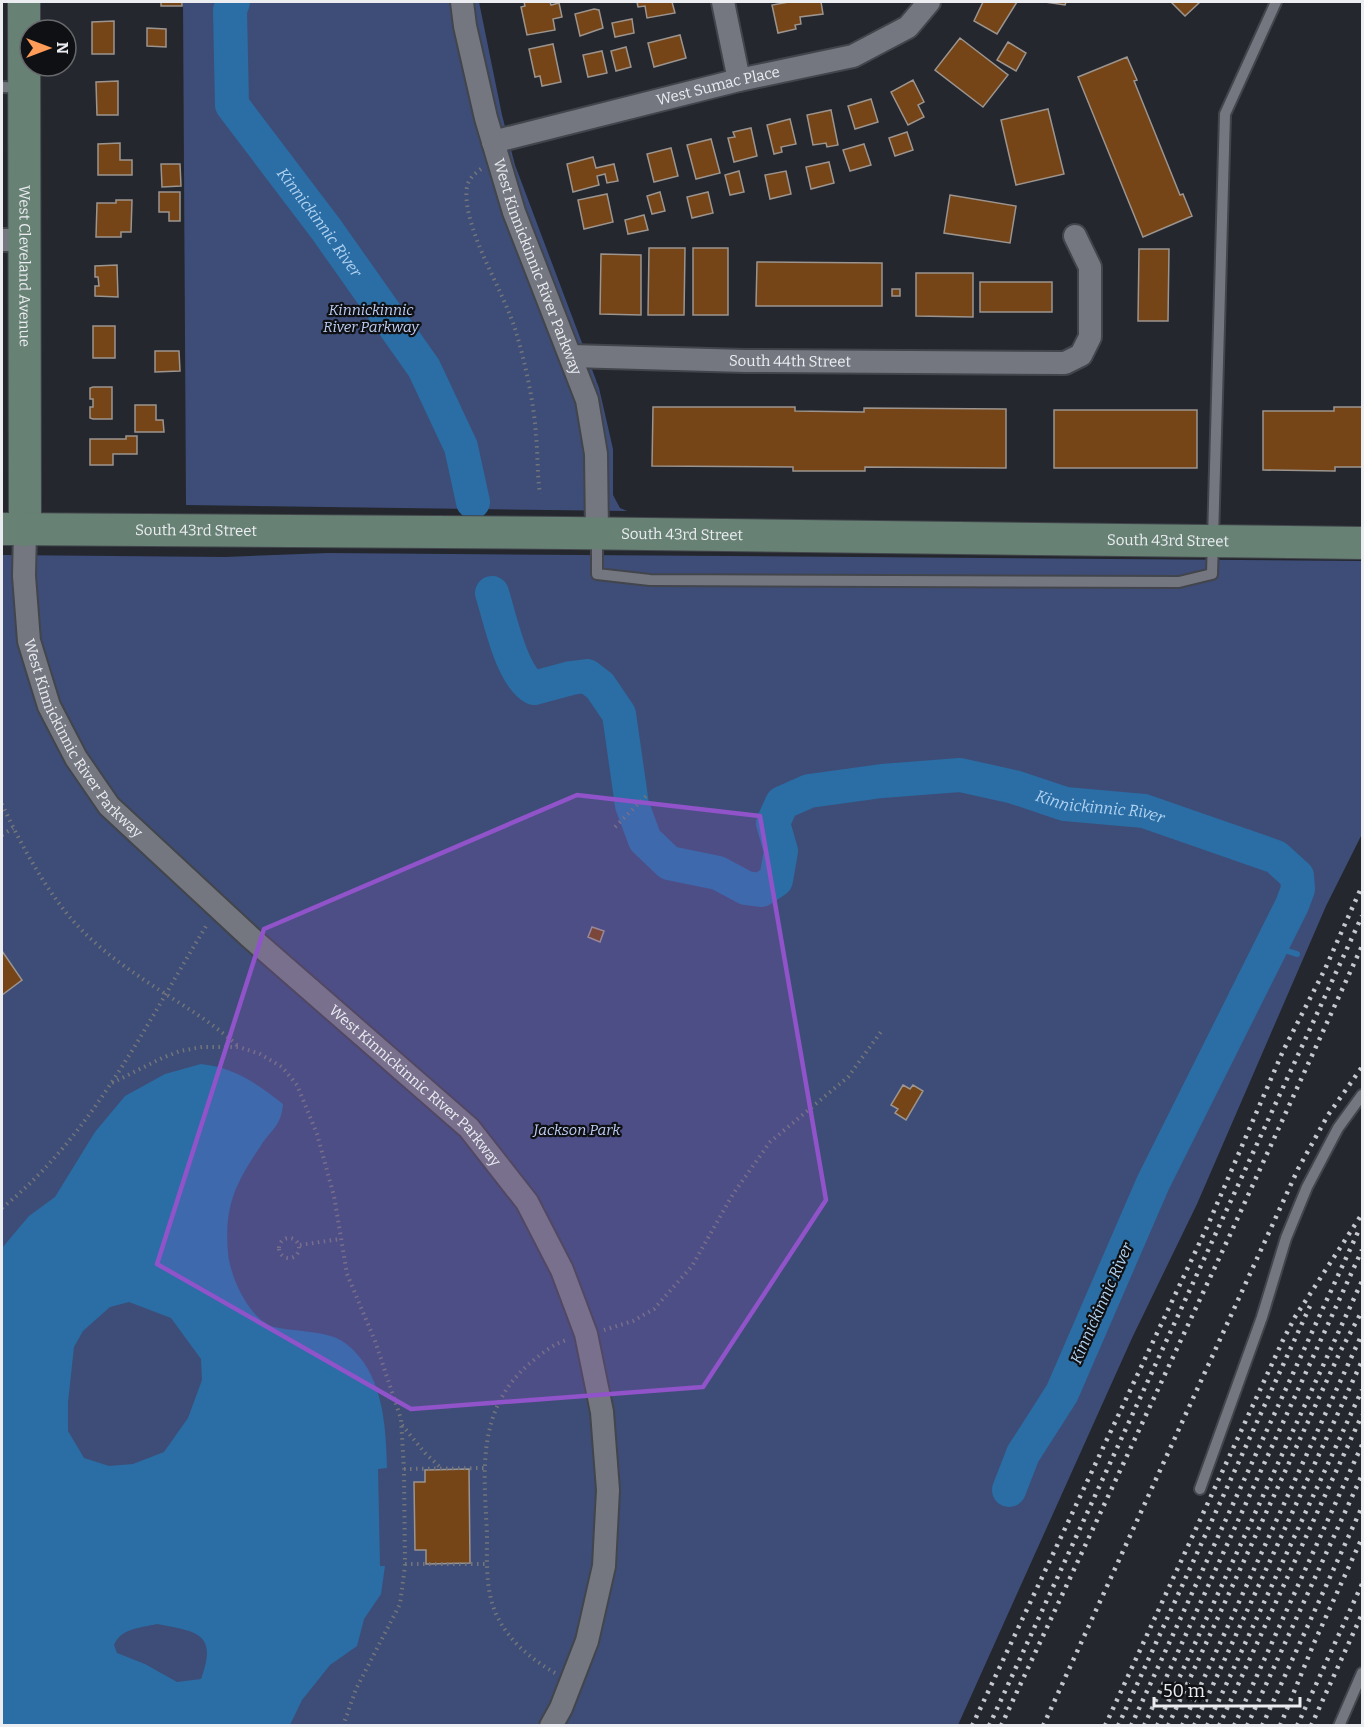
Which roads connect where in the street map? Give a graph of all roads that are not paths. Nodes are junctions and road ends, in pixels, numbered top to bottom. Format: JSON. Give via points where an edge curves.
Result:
{"nodes":[{"id":1,"x":24,"y":2,"type":"edge"},
{"id":2,"x":462,"y":2,"type":"edge"},
{"id":3,"x":723,"y":2,"type":"edge"},
{"id":4,"x":929,"y":2,"type":"edge"},
{"id":5,"x":1276,"y":2,"type":"edge"},
{"id":6,"x":739,"y":80,"type":"junction"},
{"id":7,"x":13,"y":87,"type":"edge"},
{"id":8,"x":493,"y":142,"type":"junction"},
{"id":9,"x":1076,"y":236,"type":"dead end"},
{"id":10,"x":12,"y":240,"type":"edge"},
{"id":11,"x":571,"y":356,"type":"junction"},
{"id":12,"x":13,"y":529,"type":"edge"},
{"id":13,"x":597,"y":533,"type":"junction"},
{"id":14,"x":1214,"y":541,"type":"junction"},
{"id":15,"x":1362,"y":543,"type":"edge"},
{"id":16,"x":1362,"y":1095,"type":"edge"},
{"id":17,"x":1200,"y":1489,"type":"dead end"},
{"id":18,"x":1362,"y":1673,"type":"edge"},
{"id":19,"x":552,"y":1725,"type":"edge"},
{"id":20,"x":1339,"y":1725,"type":"edge"}],
"edges":[{"from":1,"to":7,"type":"main road","name":"West Cleveland Avenue"},
{"from":2,"to":8,"type":"street","name":"West Kinnickinnic River Parkway"},
{"from":3,"to":6,"type":"street"},
{"from":4,"to":6,"type":"street","name":"West Sumac Place","via":[[908,27],[853,56]]},
{"from":5,"to":14,"type":"lane","via":[[1224,114]]},
{"from":6,"to":8,"type":"street","name":"West Sumac Place"},
{"from":7,"to":10,"type":"main road","name":"West Cleveland Avenue"},
{"from":8,"to":11,"type":"street","name":"West Kinnickinnic River Parkway","via":[[514,212]]},
{"from":9,"to":11,"type":"street","name":"South 44th Street","via":[[1090,267],[1090,338],[1081,355],[1065,363]]},
{"from":10,"to":12,"type":"main road","name":"West Cleveland Avenue"},
{"from":11,"to":13,"type":"street","name":"West Kinnickinnic River Parkway","via":[[592,425]]},
{"from":12,"to":13,"type":"main road","name":"South 43rd Street"},
{"from":12,"to":19,"type":"street","name":"West Kinnickinnic River Parkway","via":[[24,576],[29,641],[49,706],[76,758],[109,806],[470,1128],[527,1202],[562,1270],[586,1334],[602,1412],[608,1490],[604,1566],[587,1641]]},
{"from":13,"to":14,"type":"main road","name":"South 43rd Street"},
{"from":13,"to":14,"type":"lane","via":[[597,574],[651,580],[1179,582],[1212,574]]},
{"from":14,"to":15,"type":"main road","name":"South 43rd Street"},
{"from":16,"to":17,"type":"lane","via":[[1338,1128],[1286,1238]]},
{"from":18,"to":20,"type":"lane"}]}
